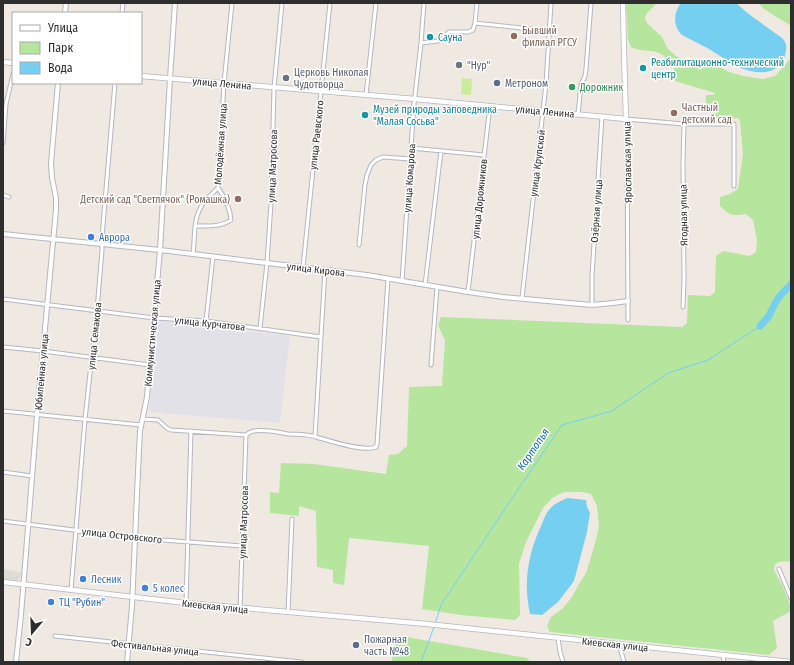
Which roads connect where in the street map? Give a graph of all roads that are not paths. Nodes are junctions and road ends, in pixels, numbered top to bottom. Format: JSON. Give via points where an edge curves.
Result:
{"nodes":[{"id":1,"x":175,"y":3,"type":"edge"},
{"id":2,"x":232,"y":3,"type":"edge"},
{"id":3,"x":282,"y":3,"type":"edge"},
{"id":4,"x":330,"y":3,"type":"edge"},
{"id":5,"x":376,"y":3,"type":"edge"},
{"id":6,"x":424,"y":3,"type":"edge"},
{"id":7,"x":477,"y":3,"type":"edge"},
{"id":8,"x":551,"y":3,"type":"edge"},
{"id":9,"x":591,"y":3,"type":"edge"},
{"id":10,"x":623,"y":3,"type":"edge"},
{"id":11,"x":475,"y":23,"type":"junction"},
{"id":12,"x":549,"y":32,"type":"junction"},
{"id":13,"x":421,"y":42,"type":"junction"},
{"id":14,"x":142,"y":76,"type":"edge"},
{"id":15,"x":12,"y":78,"type":"edge"},
{"id":16,"x":170,"y":78,"type":"junction"},
{"id":17,"x":224,"y":83,"type":"junction"},
{"id":18,"x":58,"y":84,"type":"edge"},
{"id":19,"x":116,"y":84,"type":"edge"},
{"id":20,"x":274,"y":88,"type":"junction"},
{"id":21,"x":320,"y":92,"type":"junction"},
{"id":22,"x":366,"y":95,"type":"junction"},
{"id":23,"x":415,"y":98,"type":"junction"},
{"id":24,"x":490,"y":106,"type":"junction"},
{"id":25,"x":543,"y":111,"type":"junction"},
{"id":26,"x":578,"y":114,"type":"junction"},
{"id":27,"x":602,"y":116,"type":"junction"},
{"id":28,"x":626,"y":119,"type":"junction"},
{"id":29,"x":684,"y":124,"type":"junction"},
{"id":30,"x":3,"y":143,"type":"edge"},
{"id":31,"x":411,"y":148,"type":"junction"},
{"id":32,"x":441,"y":151,"type":"junction"},
{"id":33,"x":484,"y":156,"type":"junction"},
{"id":34,"x":410,"y":159,"type":"junction"},
{"id":35,"x":734,"y":186,"type":"dead end"},
{"id":36,"x":218,"y":188,"type":"junction"},
{"id":37,"x":3,"y":194,"type":"edge"},
{"id":38,"x":9,"y":197,"type":"dead end"},
{"id":39,"x":196,"y":226,"type":"junction"},
{"id":40,"x":3,"y":234,"type":"edge"},
{"id":41,"x":53,"y":239,"type":"junction"},
{"id":42,"x":102,"y":244,"type":"junction"},
{"id":43,"x":358,"y":245,"type":"dead end"},
{"id":44,"x":160,"y":250,"type":"junction"},
{"id":45,"x":193,"y":254,"type":"junction"},
{"id":46,"x":213,"y":256,"type":"junction"},
{"id":47,"x":267,"y":263,"type":"junction"},
{"id":48,"x":303,"y":267,"type":"junction"},
{"id":49,"x":325,"y":270,"type":"junction"},
{"id":50,"x":388,"y":279,"type":"junction"},
{"id":51,"x":402,"y":281,"type":"junction"},
{"id":52,"x":424,"y":285,"type":"junction"},
{"id":53,"x":437,"y":287,"type":"junction"},
{"id":54,"x":468,"y":292,"type":"junction"},
{"id":55,"x":522,"y":298,"type":"junction"},
{"id":56,"x":3,"y":299,"type":"edge"},
{"id":57,"x":628,"y":301,"type":"junction"},
{"id":58,"x":47,"y":304,"type":"junction"},
{"id":59,"x":592,"y":305,"type":"junction"},
{"id":60,"x":682,"y":307,"type":"dead end"},
{"id":61,"x":97,"y":310,"type":"junction"},
{"id":62,"x":154,"y":318,"type":"junction"},
{"id":63,"x":628,"y":320,"type":"dead end"},
{"id":64,"x":206,"y":321,"type":"junction"},
{"id":65,"x":260,"y":328,"type":"junction"},
{"id":66,"x":321,"y":337,"type":"junction"},
{"id":67,"x":3,"y":347,"type":"edge"},
{"id":68,"x":43,"y":351,"type":"junction"},
{"id":69,"x":92,"y":358,"type":"junction"},
{"id":70,"x":150,"y":365,"type":"junction"},
{"id":71,"x":430,"y":365,"type":"dead end"},
{"id":72,"x":3,"y":411,"type":"edge"},
{"id":73,"x":37,"y":414,"type":"junction"},
{"id":74,"x":85,"y":419,"type":"junction"},
{"id":75,"x":143,"y":419,"type":"junction"},
{"id":76,"x":141,"y":425,"type":"junction"},
{"id":77,"x":191,"y":431,"type":"junction"},
{"id":78,"x":246,"y":435,"type":"junction"},
{"id":79,"x":314,"y":436,"type":"junction"},
{"id":80,"x":3,"y":472,"type":"edge"},
{"id":81,"x":32,"y":476,"type":"junction"},
{"id":82,"x":292,"y":519,"type":"dead end"},
{"id":83,"x":3,"y":521,"type":"edge"},
{"id":84,"x":28,"y":524,"type":"junction"},
{"id":85,"x":76,"y":530,"type":"junction"},
{"id":86,"x":136,"y":538,"type":"junction"},
{"id":87,"x":188,"y":542,"type":"junction"},
{"id":88,"x":242,"y":546,"type":"junction"},
{"id":89,"x":780,"y":569,"type":"dead end"},
{"id":90,"x":3,"y":582,"type":"edge"},
{"id":91,"x":23,"y":584,"type":"junction"},
{"id":92,"x":71,"y":590,"type":"junction"},
{"id":93,"x":133,"y":597,"type":"junction"},
{"id":94,"x":791,"y":598,"type":"edge"},
{"id":95,"x":186,"y":603,"type":"junction"},
{"id":96,"x":240,"y":608,"type":"junction"},
{"id":97,"x":288,"y":612,"type":"junction"},
{"id":98,"x":55,"y":636,"type":"dead end"},
{"id":99,"x":558,"y":638,"type":"junction"},
{"id":100,"x":129,"y":644,"type":"junction"},
{"id":101,"x":619,"y":644,"type":"junction"},
{"id":102,"x":723,"y":655,"type":"junction"},
{"id":103,"x":16,"y":662,"type":"edge"},
{"id":104,"x":127,"y":662,"type":"edge"},
{"id":105,"x":302,"y":662,"type":"edge"},
{"id":106,"x":563,"y":662,"type":"edge"},
{"id":107,"x":624,"y":662,"type":"edge"},
{"id":108,"x":724,"y":662,"type":"edge"},
{"id":109,"x":791,"y":662,"type":"edge"}],
"edges":[{"from":1,"to":16,"type":"street","name":"Коммунистическая улица"},
{"from":2,"to":17,"type":"street","name":"Молодёжная улица"},
{"from":3,"to":20,"type":"street","name":"улица Матросова"},
{"from":4,"to":21,"type":"street","name":"улица Раевского"},
{"from":5,"to":22,"type":"street"},
{"from":6,"to":13,"type":"street","name":"улица Комарова"},
{"from":7,"to":11,"type":"street"},
{"from":8,"to":12,"type":"street","name":"улица Крупской"},
{"from":9,"to":26,"type":"street","via":[[586,69],[581,85]]},
{"from":10,"to":28,"type":"main road","name":"Ярославская улица"},
{"from":11,"to":12,"type":"street"},
{"from":11,"to":13,"type":"street","via":[[471,32],[451,31],[438,41]]},
{"from":12,"to":25,"type":"street","name":"улица Крупской"},
{"from":13,"to":23,"type":"street","name":"улица Комарова"},
{"from":14,"to":16,"type":"main road","name":"улица Ленина"},
{"from":15,"to":30,"type":"street","via":[[6,104]]},
{"from":16,"to":17,"type":"main road","name":"улица Ленина"},
{"from":16,"to":44,"type":"street","name":"Коммунистическая улица"},
{"from":17,"to":20,"type":"main road","name":"улица Ленина"},
{"from":17,"to":36,"type":"street","name":"Молодёжная улица"},
{"from":18,"to":41,"type":"street","name":"Юбилейная улица","via":[[51,163],[56,204]]},
{"from":19,"to":42,"type":"street","name":"улица Семакова"},
{"from":20,"to":21,"type":"main road","name":"улица Ленина"},
{"from":20,"to":47,"type":"street","name":"улица Матросова"},
{"from":21,"to":22,"type":"main road","name":"улица Ленина"},
{"from":21,"to":48,"type":"street","name":"улица Раевского"},
{"from":22,"to":23,"type":"main road","name":"улица Ленина"},
{"from":23,"to":24,"type":"main road","name":"улица Ленина"},
{"from":23,"to":31,"type":"street","name":"улица Комарова"},
{"from":24,"to":25,"type":"main road","name":"улица Ленина"},
{"from":24,"to":33,"type":"street","name":"улица Дорожников"},
{"from":25,"to":26,"type":"main road","name":"улица Ленина"},
{"from":25,"to":55,"type":"street","name":"улица Крупской"},
{"from":26,"to":27,"type":"main road","name":"улица Ленина"},
{"from":27,"to":28,"type":"main road","name":"улица Ленина"},
{"from":27,"to":59,"type":"street","name":"Озёрная улица"},
{"from":28,"to":29,"type":"street","name":"улица Ленина"},
{"from":28,"to":57,"type":"street","name":"Ярославская улица"},
{"from":29,"to":35,"type":"street","name":"улица Ленина","via":[[734,124]]},
{"from":29,"to":60,"type":"street","name":"Ягодная улица"},
{"from":31,"to":32,"type":"street"},
{"from":31,"to":34,"type":"street","name":"улица Комарова"},
{"from":32,"to":33,"type":"street"},
{"from":32,"to":52,"type":"street"},
{"from":33,"to":54,"type":"street","name":"улица Дорожников"},
{"from":34,"to":43,"type":"street","via":[[383,157],[371,165],[366,180]]},
{"from":34,"to":51,"type":"street","name":"улица Комарова"},
{"from":36,"to":39,"type":"street","name":"Молодёжная улица","via":[[200,207]]},
{"from":36,"to":39,"type":"street","via":[[226,199],[232,220],[225,224]]},
{"from":37,"to":38,"type":"street"},
{"from":39,"to":45,"type":"street","name":"Молодёжная улица"},
{"from":40,"to":41,"type":"street","name":"улица Кирова"},
{"from":41,"to":42,"type":"street","name":"улица Кирова"},
{"from":41,"to":58,"type":"street","name":"Юбилейная улица"},
{"from":42,"to":44,"type":"street","name":"улица Кирова"},
{"from":42,"to":61,"type":"street","name":"улица Семакова"},
{"from":44,"to":45,"type":"street","name":"улица Кирова"},
{"from":44,"to":62,"type":"street","name":"Коммунистическая улица"},
{"from":45,"to":46,"type":"street","name":"улица Кирова"},
{"from":46,"to":47,"type":"street","name":"улица Кирова"},
{"from":46,"to":64,"type":"street"},
{"from":47,"to":48,"type":"street","name":"улица Кирова"},
{"from":47,"to":65,"type":"street","name":"улица Матросова"},
{"from":48,"to":49,"type":"street","name":"улица Кирова"},
{"from":49,"to":50,"type":"street","name":"улица Кирова"},
{"from":49,"to":66,"type":"street"},
{"from":50,"to":51,"type":"street","name":"улица Кирова"},
{"from":50,"to":79,"type":"street","via":[[378,444],[370,448],[346,445]]},
{"from":51,"to":52,"type":"street","name":"улица Кирова"},
{"from":52,"to":53,"type":"street","name":"улица Кирова"},
{"from":53,"to":54,"type":"street","name":"улица Кирова"},
{"from":53,"to":71,"type":"street"},
{"from":54,"to":55,"type":"street","name":"улица Кирова"},
{"from":55,"to":59,"type":"street","name":"улица Кирова"},
{"from":56,"to":58,"type":"street","name":"улица Курчатова"},
{"from":57,"to":59,"type":"street","name":"улица Кирова"},
{"from":57,"to":63,"type":"street","name":"Ярославская улица"},
{"from":58,"to":61,"type":"street","name":"улица Курчатова"},
{"from":58,"to":68,"type":"street","name":"Юбилейная улица"},
{"from":61,"to":62,"type":"street","name":"улица Курчатова"},
{"from":61,"to":69,"type":"street","name":"улица Семакова"},
{"from":62,"to":64,"type":"street","name":"улица Курчатова"},
{"from":62,"to":70,"type":"street","name":"Коммунистическая улица"},
{"from":64,"to":65,"type":"street","name":"улица Курчатова"},
{"from":65,"to":66,"type":"street","name":"улица Курчатова"},
{"from":66,"to":79,"type":"street"},
{"from":67,"to":68,"type":"street"},
{"from":68,"to":69,"type":"street"},
{"from":68,"to":73,"type":"street","name":"Юбилейная улица"},
{"from":69,"to":70,"type":"street"},
{"from":69,"to":74,"type":"street","name":"улица Семакова"},
{"from":70,"to":75,"type":"street","name":"Коммунистическая улица"},
{"from":72,"to":73,"type":"street"},
{"from":73,"to":74,"type":"street"},
{"from":73,"to":81,"type":"street","name":"Юбилейная улица"},
{"from":74,"to":76,"type":"street"},
{"from":74,"to":85,"type":"street","name":"улица Семакова"},
{"from":75,"to":76,"type":"street","name":"Коммунистическая улица"},
{"from":75,"to":77,"type":"street","via":[[158,420],[171,430]]},
{"from":76,"to":86,"type":"street","name":"Коммунистическая улица"},
{"from":77,"to":78,"type":"street"},
{"from":77,"to":87,"type":"street"},
{"from":78,"to":79,"type":"street","via":[[256,431]]},
{"from":78,"to":88,"type":"street","name":"улица Матросова"},
{"from":80,"to":81,"type":"street"},
{"from":81,"to":84,"type":"street","name":"Юбилейная улица"},
{"from":82,"to":97,"type":"street"},
{"from":83,"to":84,"type":"street","name":"улица Островского"},
{"from":84,"to":85,"type":"street","name":"улица Островского"},
{"from":84,"to":91,"type":"street","name":"Юбилейная улица"},
{"from":85,"to":86,"type":"street","name":"улица Островского"},
{"from":85,"to":92,"type":"street","name":"улица Семакова"},
{"from":86,"to":87,"type":"street","name":"улица Островского"},
{"from":86,"to":93,"type":"street","name":"Коммунистическая улица"},
{"from":87,"to":88,"type":"street","name":"улица Островского"},
{"from":87,"to":95,"type":"street"},
{"from":88,"to":96,"type":"street","name":"улица Матросова"},
{"from":89,"to":94,"type":"street"},
{"from":90,"to":91,"type":"main road","name":"Киевская улица"},
{"from":91,"to":92,"type":"main road","name":"Киевская улица"},
{"from":91,"to":103,"type":"street","name":"Юбилейная улица"},
{"from":92,"to":93,"type":"main road","name":"Киевская улица"},
{"from":93,"to":95,"type":"main road","name":"Киевская улица"},
{"from":93,"to":100,"type":"street","name":"Коммунистическая улица"},
{"from":95,"to":96,"type":"main road","name":"Киевская улица"},
{"from":96,"to":97,"type":"main road","name":"Киевская улица"},
{"from":97,"to":99,"type":"main road","name":"Киевская улица"},
{"from":98,"to":100,"type":"street","name":"Фестивальная улица"},
{"from":99,"to":101,"type":"main road","name":"Киевская улица"},
{"from":99,"to":106,"type":"street"},
{"from":100,"to":104,"type":"street","name":"Коммунистическая улица"},
{"from":100,"to":105,"type":"street","name":"Фестивальная улица"},
{"from":101,"to":102,"type":"main road","name":"Киевская улица"},
{"from":101,"to":107,"type":"street"},
{"from":102,"to":108,"type":"street"},
{"from":102,"to":109,"type":"main road","name":"Киевская улица"}]}
